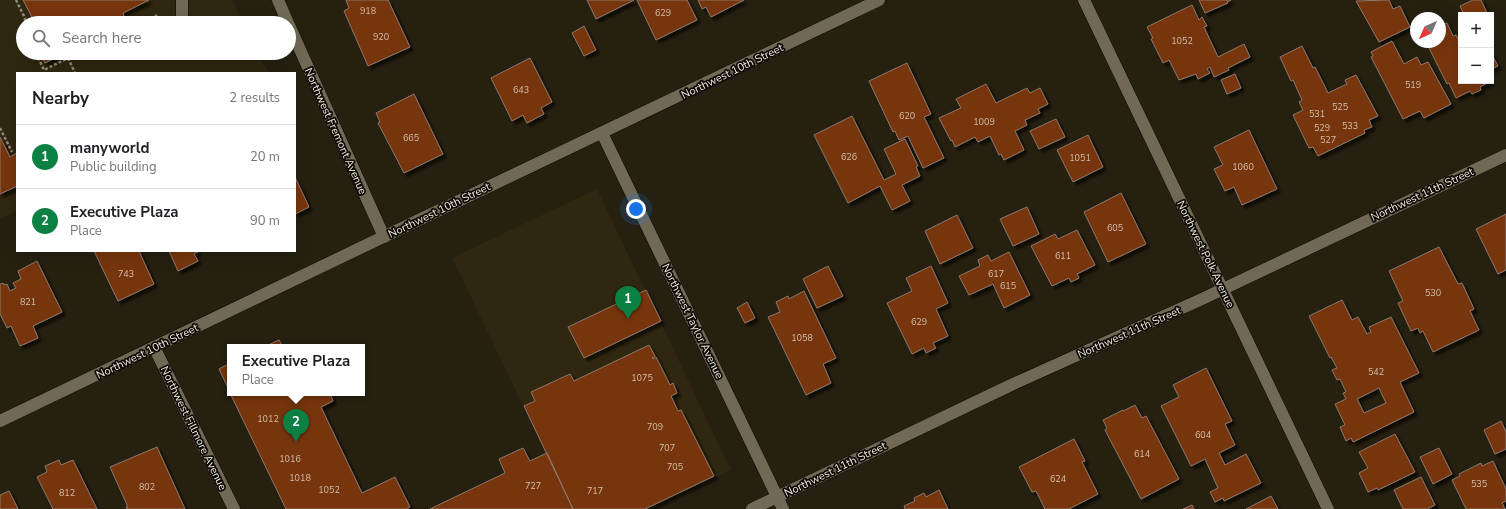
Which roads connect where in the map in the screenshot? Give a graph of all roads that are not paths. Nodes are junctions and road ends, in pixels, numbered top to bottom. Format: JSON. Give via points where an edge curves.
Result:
{"nodes":[{"id":1,"x":182,"y":0,"type":"edge"},
{"id":2,"x":278,"y":0,"type":"edge"},
{"id":3,"x":879,"y":0,"type":"edge"},
{"id":4,"x":1084,"y":0,"type":"edge"},
{"id":5,"x":182,"y":16,"type":"edge"},
{"id":6,"x":285,"y":16,"type":"edge"},
{"id":7,"x":296,"y":40,"type":"edge"},
{"id":8,"x":602,"y":132,"type":"junction"},
{"id":9,"x":1506,"y":155,"type":"edge"},
{"id":10,"x":384,"y":237,"type":"junction"},
{"id":11,"x":1223,"y":288,"type":"junction"},
{"id":12,"x":154,"y":347,"type":"junction"},
{"id":13,"x":0,"y":422,"type":"edge"},
{"id":14,"x":777,"y":497,"type":"junction"},
{"id":15,"x":234,"y":509,"type":"edge"},
{"id":16,"x":752,"y":509,"type":"edge"},
{"id":17,"x":783,"y":509,"type":"edge"},
{"id":18,"x":1328,"y":509,"type":"edge"}],
"edges":[{"from":1,"to":5,"type":"street"},
{"from":2,"to":6,"type":"street","name":"Northwest Fremont Avenue"},
{"from":3,"to":8,"type":"street","name":"Northwest 10th Street"},
{"from":4,"to":11,"type":"street","name":"Northwest Polk Avenue"},
{"from":7,"to":10,"type":"street","name":"Northwest Fremont Avenue"},
{"from":8,"to":10,"type":"street","name":"Northwest 10th Street"},
{"from":8,"to":14,"type":"street","name":"Northwest Taylor Avenue"},
{"from":9,"to":11,"type":"street","name":"Northwest 11th Street"},
{"from":10,"to":12,"type":"street","name":"Northwest 10th Street"},
{"from":11,"to":14,"type":"street","name":"Northwest 11th Street","via":[[1202,300],[1011,385]]},
{"from":11,"to":18,"type":"street","name":"Northwest Polk Avenue"},
{"from":12,"to":13,"type":"street","name":"Northwest 10th Street"},
{"from":12,"to":15,"type":"street","name":"Northwest Fillmore Avenue"},
{"from":14,"to":16,"type":"street","name":"Northwest 11th Street"},
{"from":14,"to":17,"type":"street","name":"Northwest Taylor Avenue"}]}
